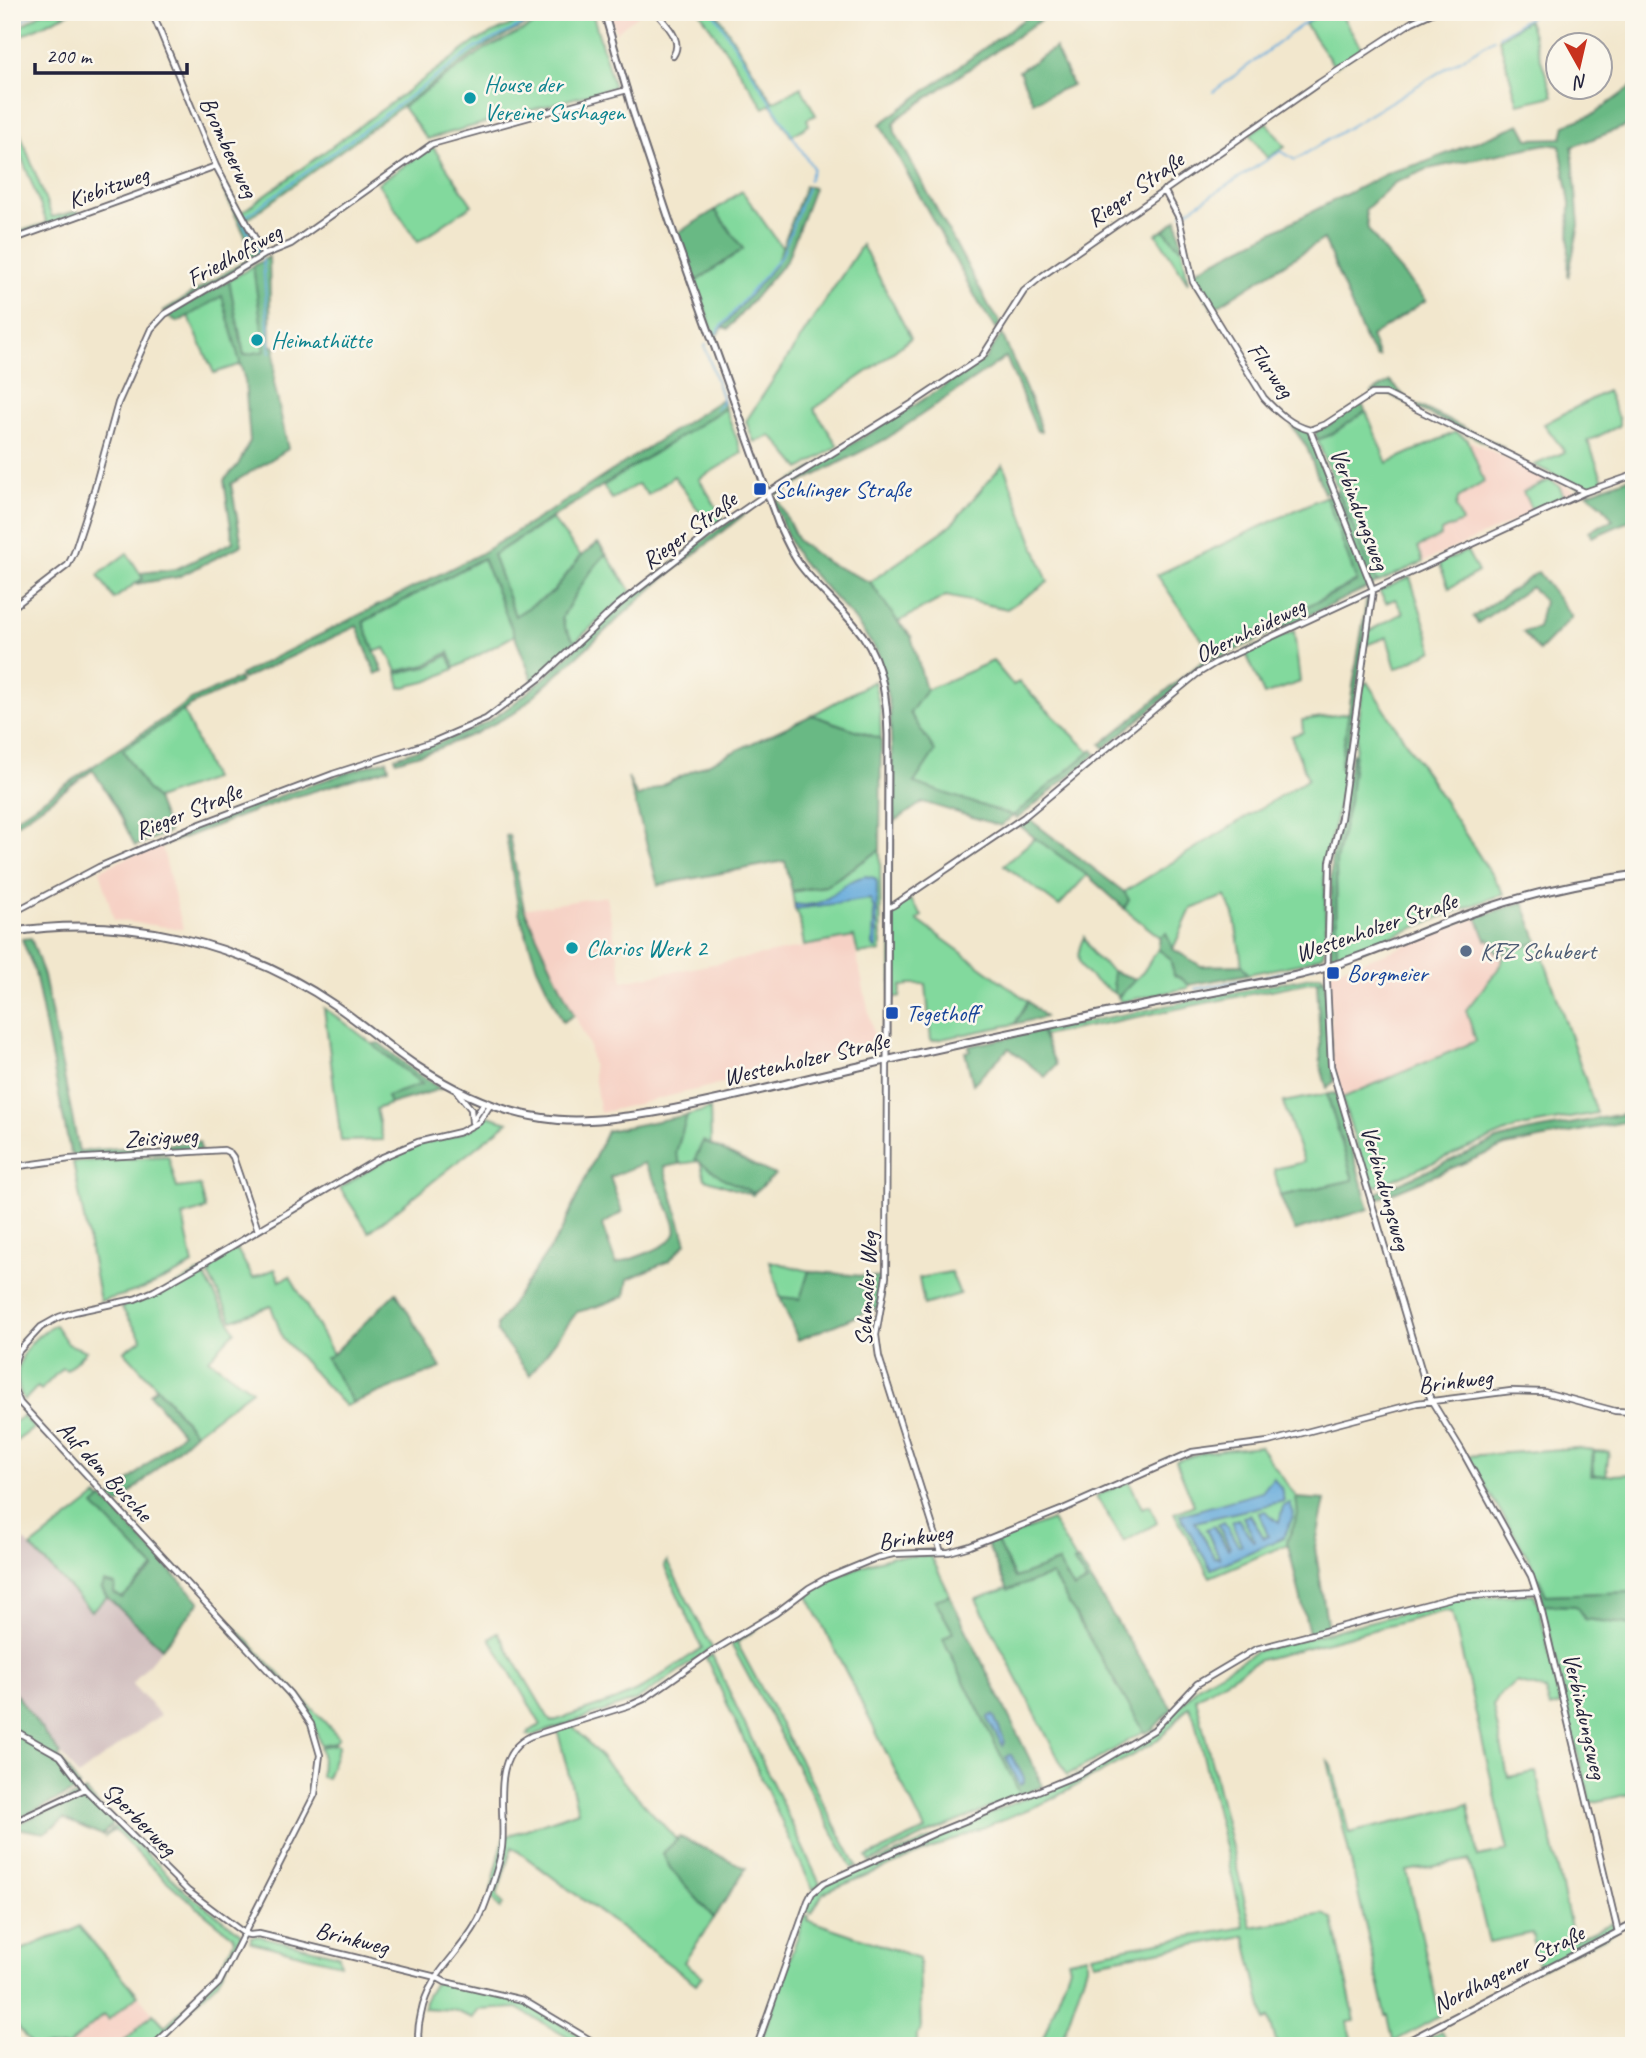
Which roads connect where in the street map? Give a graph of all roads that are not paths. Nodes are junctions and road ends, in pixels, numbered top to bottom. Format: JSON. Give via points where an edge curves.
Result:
{"nodes":[{"id":1,"x":152,"y":12,"type":"edge"},
{"id":2,"x":604,"y":12,"type":"edge"},
{"id":3,"x":656,"y":12,"type":"edge"},
{"id":4,"x":1434,"y":12,"type":"edge"},
{"id":5,"x":673,"y":56,"type":"dead end"},
{"id":6,"x":627,"y":90,"type":"junction"},
{"id":7,"x":216,"y":166,"type":"junction"},
{"id":8,"x":1164,"y":190,"type":"junction"},
{"id":9,"x":12,"y":240,"type":"edge"},
{"id":10,"x":264,"y":256,"type":"junction"},
{"id":11,"x":1310,"y":430,"type":"junction"},
{"id":12,"x":1634,"y":475,"type":"edge"},
{"id":13,"x":1585,"y":492,"type":"junction"},
{"id":14,"x":768,"y":493,"type":"junction"},
{"id":15,"x":1373,"y":590,"type":"junction"},
{"id":16,"x":12,"y":607,"type":"edge"},
{"id":17,"x":1634,"y":875,"type":"edge"},
{"id":18,"x":888,"y":908,"type":"junction"},
{"id":19,"x":13,"y":911,"type":"edge"},
{"id":20,"x":14,"y":931,"type":"edge"},
{"id":21,"x":1327,"y":968,"type":"junction"},
{"id":22,"x":887,"y":1060,"type":"junction"},
{"id":23,"x":453,"y":1087,"type":"junction"},
{"id":24,"x":488,"y":1103,"type":"junction"},
{"id":25,"x":470,"y":1124,"type":"junction"},
{"id":26,"x":12,"y":1167,"type":"edge"},
{"id":27,"x":258,"y":1230,"type":"junction"},
{"id":28,"x":1431,"y":1400,"type":"junction"},
{"id":29,"x":1634,"y":1412,"type":"edge"},
{"id":30,"x":941,"y":1552,"type":"junction"},
{"id":31,"x":1536,"y":1592,"type":"junction"},
{"id":32,"x":12,"y":1729,"type":"edge"},
{"id":33,"x":85,"y":1789,"type":"junction"},
{"id":34,"x":12,"y":1823,"type":"edge"},
{"id":35,"x":251,"y":1924,"type":"junction"},
{"id":36,"x":1634,"y":1924,"type":"edge"},
{"id":37,"x":1618,"y":1932,"type":"junction"},
{"id":38,"x":245,"y":1934,"type":"junction"},
{"id":39,"x":259,"y":1934,"type":"junction"},
{"id":40,"x":436,"y":1977,"type":"junction"},
{"id":41,"x":153,"y":2046,"type":"edge"},
{"id":42,"x":419,"y":2046,"type":"edge"},
{"id":43,"x":600,"y":2046,"type":"edge"},
{"id":44,"x":757,"y":2046,"type":"edge"},
{"id":45,"x":1399,"y":2046,"type":"edge"}],
"edges":[{"from":1,"to":7,"type":"street","name":"Brombeerweg"},
{"from":2,"to":6,"type":"street"},
{"from":3,"to":5,"type":"street","via":[[677,39]]},
{"from":4,"to":8,"type":"street","name":"Rieger Straße","via":[[1389,37]]},
{"from":6,"to":10,"type":"street","name":"Friedhofsweg","via":[[432,144],[291,244]]},
{"from":6,"to":14,"type":"street"},
{"from":7,"to":9,"type":"street","name":"Kiebitzweg"},
{"from":7,"to":10,"type":"street","name":"Brombeerweg"},
{"from":8,"to":11,"type":"street","name":"Flurweg","via":[[1179,218],[1193,282],[1264,398],[1293,423]]},
{"from":8,"to":14,"type":"street","name":"Rieger Straße","via":[[1024,291],[982,357]]},
{"from":10,"to":16,"type":"street","name":"Friedhofsweg","via":[[165,314],[151,329],[118,403],[74,553],[68,565]]},
{"from":11,"to":13,"type":"street","via":[[1373,394],[1386,394]]},
{"from":11,"to":15,"type":"street","name":"Verbindungsweg"},
{"from":12,"to":13,"type":"street","name":"Obernheideweg"},
{"from":13,"to":15,"type":"street","name":"Obernheideweg"},
{"from":14,"to":18,"type":"street","via":[[798,562],[864,638],[879,669],[887,708]]},
{"from":14,"to":19,"type":"street","name":"Rieger Straße","via":[[619,604],[540,678],[486,719],[190,828],[99,866]]},
{"from":15,"to":18,"type":"street","name":"Obernheideweg","via":[[1197,674],[1024,817]]},
{"from":15,"to":21,"type":"street","name":"Verbindungsweg","via":[[1341,818],[1329,862]]},
{"from":17,"to":21,"type":"main road","name":"Westenholzer Straße","via":[[1536,893]]},
{"from":18,"to":22,"type":"street"},
{"from":19,"to":20,"type":"street"},
{"from":20,"to":23,"type":"main road","name":"Westenholzer Straße","via":[[124,929],[227,951],[293,980]]},
{"from":21,"to":22,"type":"main road","name":"Westenholzer Straße"},
{"from":21,"to":28,"type":"street","name":"Verbindungsweg","via":[[1331,1066]]},
{"from":22,"to":24,"type":"main road","name":"Westenholzer Straße","via":[[680,1108],[612,1119],[543,1118]]},
{"from":22,"to":30,"type":"street","name":"Schmaler Weg","via":[[886,1277],[876,1340]]},
{"from":23,"to":24,"type":"main road","name":"Westenholzer Straße"},
{"from":23,"to":25,"type":"street","via":[[471,1109]]},
{"from":24,"to":25,"type":"street"},
{"from":25,"to":27,"type":"street","name":"Auf dem Busche","via":[[460,1132],[378,1158]]},
{"from":26,"to":27,"type":"street","name":"Zeisigweg","via":[[224,1150],[233,1157]]},
{"from":27,"to":35,"type":"street","name":"Auf dem Busche","via":[[154,1291],[74,1312],[41,1327],[25,1342],[13,1367],[20,1404],[290,1694],[311,1724],[320,1755],[315,1794]]},
{"from":28,"to":29,"type":"street","name":"Brinkweg","via":[[1544,1392]]},
{"from":28,"to":30,"type":"street","name":"Brinkweg","via":[[1268,1442],[1192,1452],[1028,1524]]},
{"from":28,"to":31,"type":"street","name":"Verbindungsweg"},
{"from":30,"to":40,"type":"street","name":"Brinkweg","via":[[893,1554],[825,1579],[644,1699],[520,1741],[503,1770],[502,1849],[488,1895],[477,1923]]},
{"from":31,"to":37,"type":"street","name":"Verbindungsweg"},
{"from":31,"to":44,"type":"street","via":[[1455,1597],[1256,1649],[1197,1684],[1154,1730],[1082,1773],[824,1884],[808,1901]]},
{"from":32,"to":33,"type":"street","name":"Sperberweg","via":[[60,1756]]},
{"from":33,"to":34,"type":"street"},
{"from":33,"to":38,"type":"street","name":"Sperberweg","via":[[188,1891]]},
{"from":35,"to":38,"type":"street","name":"Auf dem Busche"},
{"from":35,"to":39,"type":"street"},
{"from":36,"to":37,"type":"street","name":"Nordhagener Straße"},
{"from":37,"to":45,"type":"street","name":"Nordhagener Straße"},
{"from":38,"to":39,"type":"street","name":"Brinkweg"},
{"from":38,"to":41,"type":"street","name":"Auf dem Busche","via":[[219,1983]]},
{"from":39,"to":40,"type":"street","name":"Brinkweg"},
{"from":40,"to":42,"type":"street","name":"Brinkweg","via":[[424,1999]]},
{"from":40,"to":43,"type":"street","via":[[523,2000]]}]}
